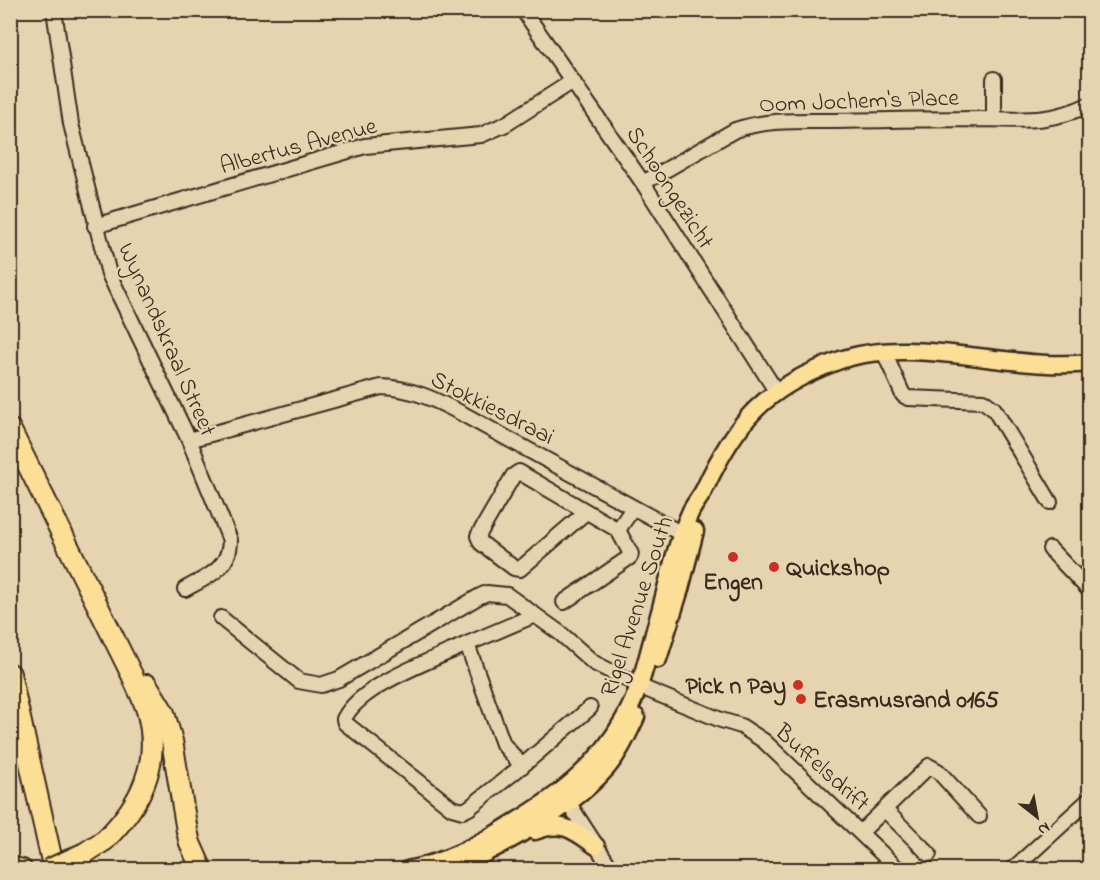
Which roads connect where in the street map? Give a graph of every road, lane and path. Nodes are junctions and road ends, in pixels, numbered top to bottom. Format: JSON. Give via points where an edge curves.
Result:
{"nodes":[{"id":1,"x":54,"y":10,"type":"edge"},
{"id":2,"x":523,"y":10,"type":"edge"},
{"id":3,"x":994,"y":79,"type":"dead end"},
{"id":4,"x":573,"y":81,"type":"junction"},
{"id":5,"x":1089,"y":104,"type":"edge"},
{"id":6,"x":994,"y":119,"type":"junction"},
{"id":7,"x":643,"y":183,"type":"junction"},
{"id":8,"x":95,"y":226,"type":"junction"},
{"id":9,"x":884,"y":352,"type":"junction"},
{"id":10,"x":1089,"y":363,"type":"edge"},
{"id":11,"x":777,"y":391,"type":"junction"},
{"id":12,"x":10,"y":429,"type":"edge"},
{"id":13,"x":189,"y":440,"type":"junction"},
{"id":14,"x":1050,"y":502,"type":"dead end"},
{"id":15,"x":633,"y":508,"type":"junction"},
{"id":16,"x":586,"y":513,"type":"junction"},
{"id":17,"x":618,"y":530,"type":"junction"},
{"id":18,"x":687,"y":537,"type":"junction"},
{"id":19,"x":1050,"y":549,"type":"dead end"},
{"id":20,"x":70,"y":550,"type":"junction"},
{"id":21,"x":185,"y":589,"type":"dead end"},
{"id":22,"x":1089,"y":591,"type":"edge"},
{"id":23,"x":564,"y":603,"type":"dead end"},
{"id":24,"x":535,"y":615,"type":"junction"},
{"id":25,"x":221,"y":618,"type":"dead end"},
{"id":26,"x":467,"y":644,"type":"junction"},
{"id":27,"x":10,"y":674,"type":"edge"},
{"id":28,"x":643,"y":688,"type":"junction"},
{"id":29,"x":590,"y":708,"type":"dead end"},
{"id":30,"x":522,"y":766,"type":"junction"},
{"id":31,"x":565,"y":797,"type":"junction"},
{"id":32,"x":1089,"y":799,"type":"edge"},
{"id":33,"x":885,"y":810,"type":"junction"},
{"id":34,"x":979,"y":816,"type":"dead end"},
{"id":35,"x":861,"y":832,"type":"junction"},
{"id":36,"x":596,"y":846,"type":"junction"},
{"id":37,"x":929,"y":854,"type":"dead end"},
{"id":38,"x":478,"y":857,"type":"junction"},
{"id":39,"x":1027,"y":865,"type":"edge"},
{"id":40,"x":10,"y":867,"type":"edge"},
{"id":41,"x":22,"y":870,"type":"edge"},
{"id":42,"x":48,"y":870,"type":"edge"},
{"id":43,"x":54,"y":870,"type":"edge"},
{"id":44,"x":202,"y":870,"type":"edge"},
{"id":45,"x":407,"y":870,"type":"edge"},
{"id":46,"x":452,"y":870,"type":"edge"},
{"id":47,"x":612,"y":870,"type":"edge"},
{"id":48,"x":899,"y":870,"type":"edge"},
{"id":49,"x":1012,"y":870,"type":"edge"}],
"edges":[{"from":1,"to":8,"type":"street","name":"Wynandskraal Street","via":[[71,124]]},
{"from":2,"to":4,"type":"street","name":"Schoongezicht"},
{"from":3,"to":6,"type":"street"},
{"from":4,"to":7,"type":"street","name":"Schoongezicht"},
{"from":4,"to":8,"type":"street","name":"Albertus Avenue","via":[[506,124],[481,135],[365,146]]},
{"from":5,"to":6,"type":"street","name":"Oom Jochem's Place","via":[[1058,117],[1035,121]]},
{"from":6,"to":7,"type":"street","name":"Oom Jochem's Place","via":[[750,125]]},
{"from":7,"to":11,"type":"street","name":"Schoongezicht"},
{"from":8,"to":13,"type":"street","name":"Wynandskraal Street","via":[[109,274]]},
{"from":9,"to":10,"type":"main road","name":"Rigel Avenue South","via":[[1051,364]]},
{"from":9,"to":11,"type":"main road","name":"Rigel Avenue South","via":[[837,361]]},
{"from":9,"to":14,"type":"street","via":[[903,395],[908,398],[988,403]]},
{"from":11,"to":18,"type":"main road","name":"Rigel Avenue South","via":[[749,415],[728,441],[690,512]]},
{"from":12,"to":20,"type":"highway"},
{"from":13,"to":15,"type":"street","name":"Stokkiesdraai","via":[[381,387],[396,387],[432,399]]},
{"from":13,"to":21,"type":"street","name":"Wynandskraal Street","via":[[225,525],[230,549],[222,565]]},
{"from":15,"to":17,"type":"street"},
{"from":15,"to":18,"type":"street","name":"Stokkiesdraai"},
{"from":16,"to":16,"type":"street","via":[[519,472],[478,536],[481,543],[520,569]]},
{"from":16,"to":17,"type":"street"},
{"from":17,"to":23,"type":"street","via":[[630,557]]},
{"from":18,"to":28,"type":"main road","name":"Rigel Avenue South","via":[[680,589]]},
{"from":19,"to":22,"type":"street"},
{"from":20,"to":42,"type":"highway","bridge":true,"via":[[148,713],[152,754],[138,800],[123,822],[85,853]]},
{"from":20,"to":44,"type":"highway","via":[[164,713],[187,831]]},
{"from":24,"to":25,"type":"street","name":"Buffelsdrift","via":[[507,595],[488,593],[339,679],[321,684],[299,681]]},
{"from":24,"to":26,"type":"street"},
{"from":24,"to":28,"type":"street","name":"Buffelsdrift","via":[[594,663]]},
{"from":26,"to":30,"type":"street","via":[[503,744]]},
{"from":26,"to":30,"type":"street","via":[[387,681],[350,708],[345,723],[452,808],[463,811]]},
{"from":27,"to":43,"type":"highway"},
{"from":28,"to":31,"type":"main road","name":"Rigel Avenue South","via":[[624,742],[610,765]]},
{"from":28,"to":35,"type":"street","name":"Buffelsdrift","via":[[741,726],[764,741]]},
{"from":29,"to":30,"type":"street"},
{"from":31,"to":36,"type":"street"},
{"from":31,"to":38,"type":"main road","name":"Rigel Avenue South","via":[[545,820]]},
{"from":31,"to":45,"type":"main road","name":"Rigel Avenue South","via":[[480,844]]},
{"from":32,"to":39,"type":"street"},
{"from":33,"to":34,"type":"street","via":[[929,766]]},
{"from":33,"to":35,"type":"street"},
{"from":33,"to":37,"type":"street"},
{"from":35,"to":48,"type":"street","name":"Buffelsdrift"},
{"from":36,"to":38,"type":"main road","via":[[569,828],[557,825]]},
{"from":36,"to":47,"type":"street"},
{"from":38,"to":46,"type":"main road","name":"Rigel Avenue South"},
{"from":39,"to":49,"type":"street"},
{"from":40,"to":41,"type":"highway"}]}
